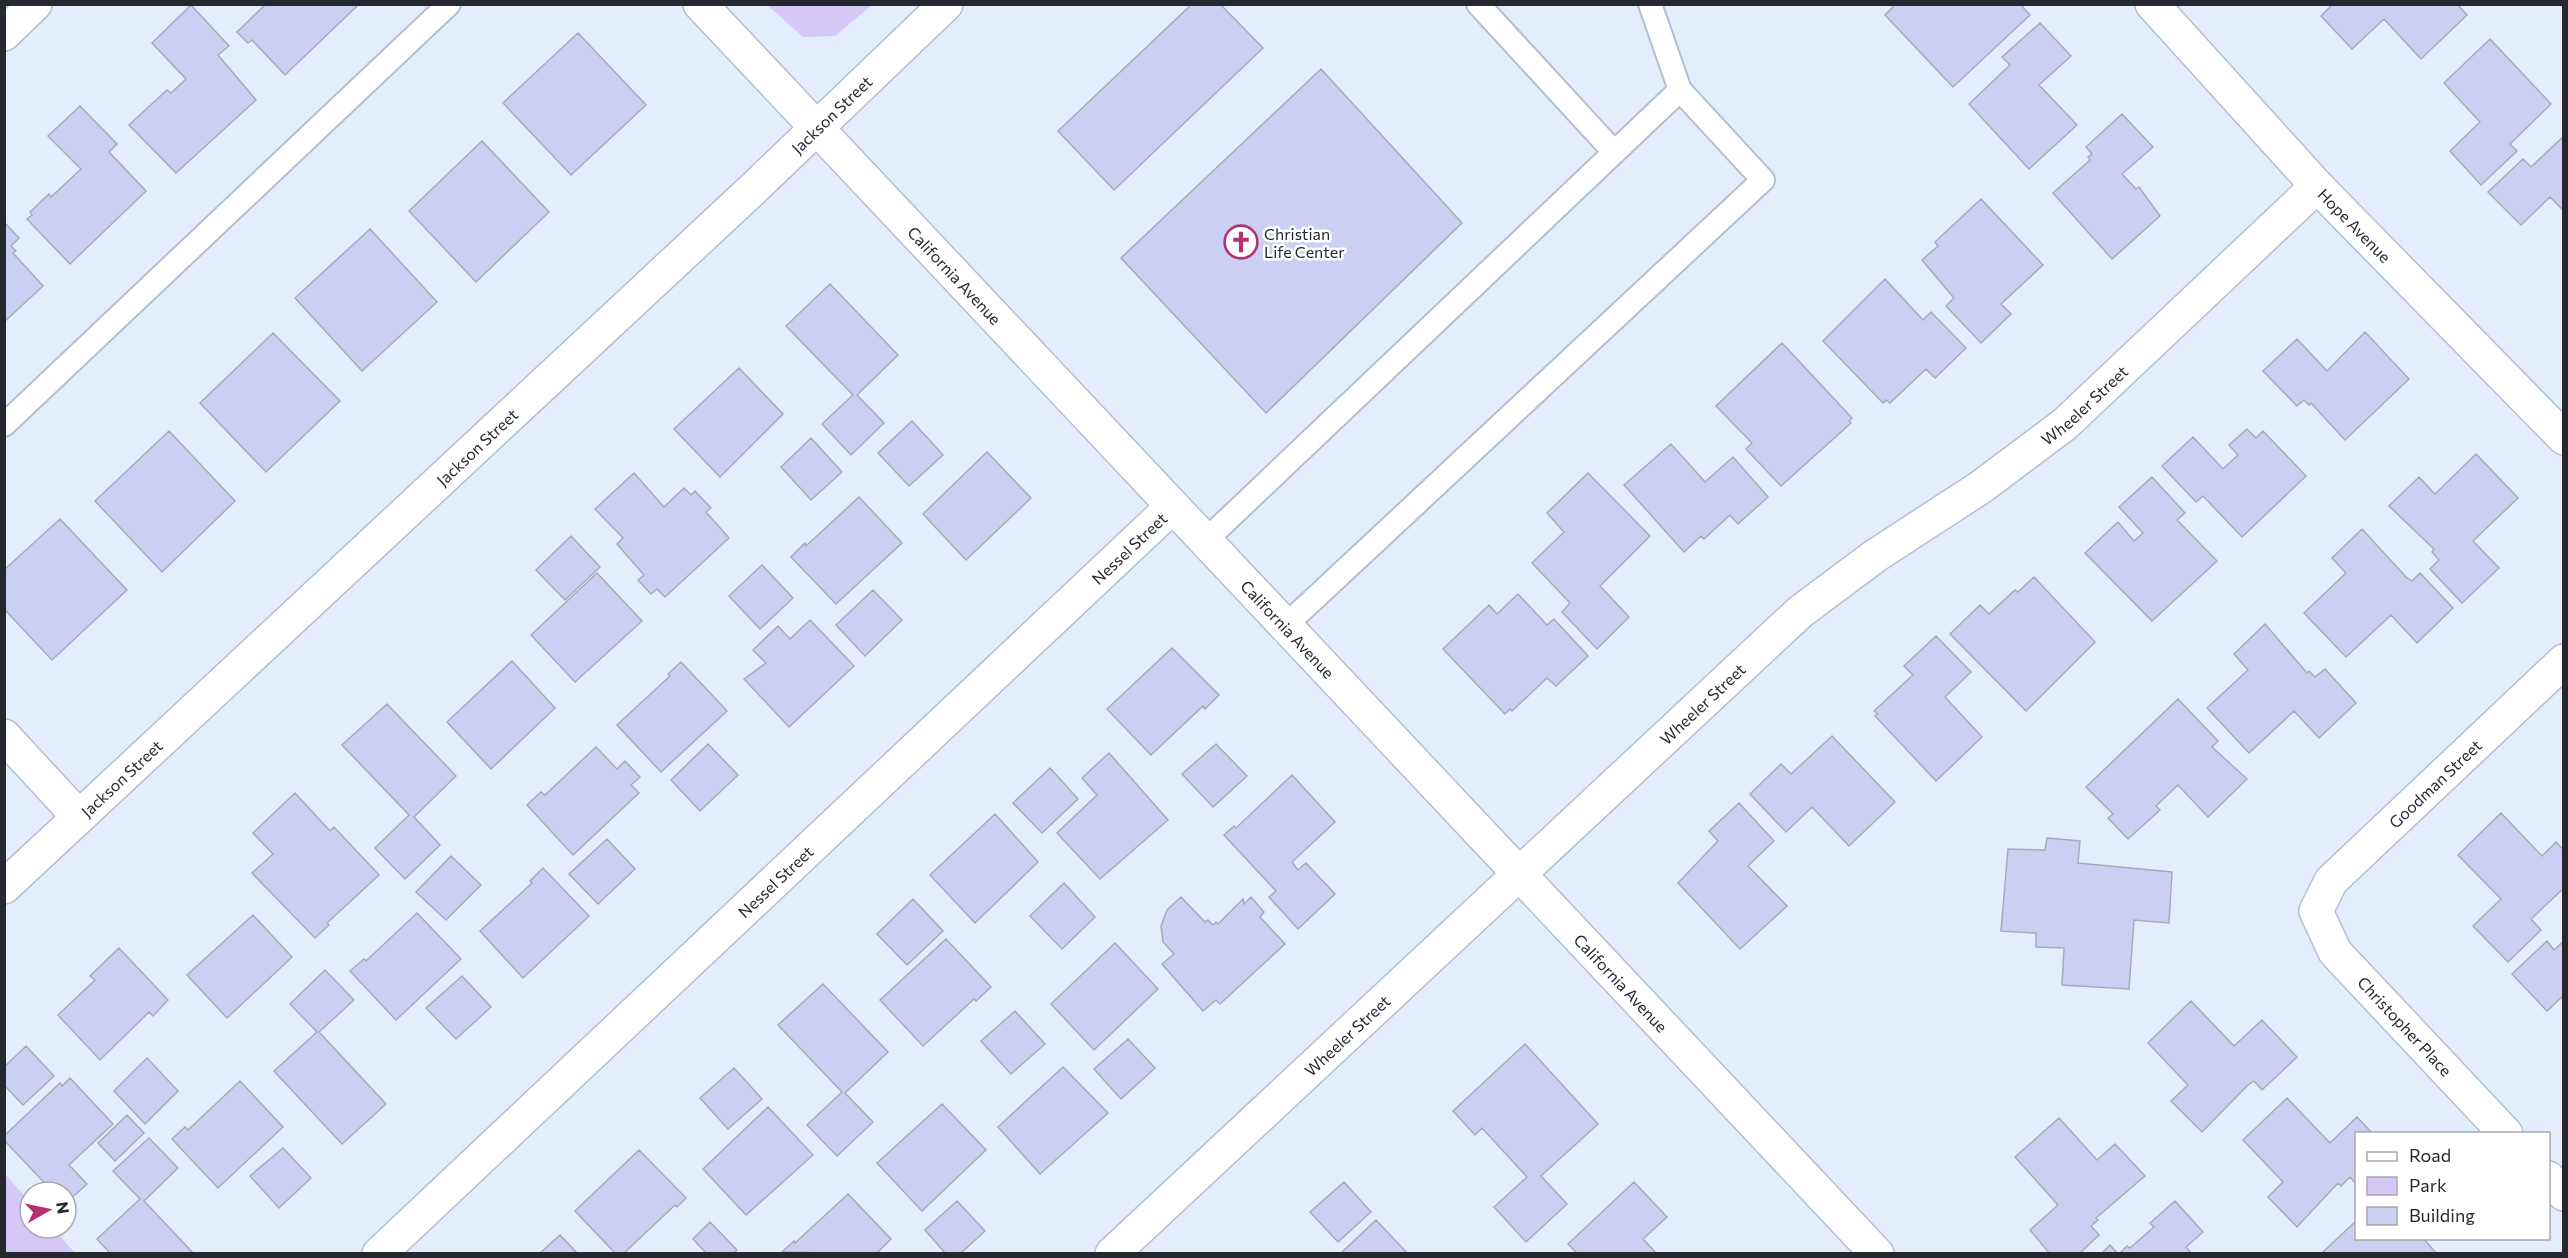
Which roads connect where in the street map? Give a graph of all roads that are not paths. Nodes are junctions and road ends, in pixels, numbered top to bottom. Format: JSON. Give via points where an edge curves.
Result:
{"nodes":[{"id":1,"x":35,"y":4,"type":"edge"},
{"id":2,"x":449,"y":4,"type":"edge"},
{"id":3,"x":700,"y":4,"type":"edge"},
{"id":4,"x":946,"y":4,"type":"edge"},
{"id":5,"x":1478,"y":4,"type":"edge"},
{"id":6,"x":1650,"y":4,"type":"edge"},
{"id":7,"x":2152,"y":4,"type":"edge"},
{"id":8,"x":4,"y":34,"type":"edge"},
{"id":9,"x":1680,"y":90,"type":"junction"},
{"id":10,"x":817,"y":129,"type":"junction"},
{"id":11,"x":1614,"y":152,"type":"junction"},
{"id":12,"x":2317,"y":186,"type":"junction"},
{"id":13,"x":4,"y":424,"type":"edge"},
{"id":14,"x":2564,"y":438,"type":"edge"},
{"id":15,"x":1172,"y":507,"type":"junction"},
{"id":16,"x":1205,"y":542,"type":"junction"},
{"id":17,"x":1285,"y":627,"type":"junction"},
{"id":18,"x":2564,"y":661,"type":"edge"},
{"id":19,"x":4,"y":736,"type":"edge"},
{"id":20,"x":78,"y":816,"type":"junction"},
{"id":21,"x":1520,"y":874,"type":"junction"},
{"id":22,"x":4,"y":887,"type":"edge"},
{"id":23,"x":2316,"y":911,"type":"joint"},
{"id":24,"x":2504,"y":1132,"type":"edge"},
{"id":25,"x":2550,"y":1180,"type":"edge"},
{"id":26,"x":2564,"y":1194,"type":"edge"},
{"id":27,"x":1872,"y":1252,"type":"edge"},
{"id":28,"x":379,"y":1254,"type":"edge"},
{"id":29,"x":1112,"y":1254,"type":"edge"}],
"edges":[{"from":1,"to":8,"type":"street"},
{"from":2,"to":13,"type":"lane"},
{"from":3,"to":10,"type":"street","name":"California Avenue"},
{"from":4,"to":10,"type":"street","name":"Jackson Street"},
{"from":5,"to":11,"type":"lane"},
{"from":6,"to":9,"type":"lane"},
{"from":7,"to":12,"type":"street","name":"Hope Avenue"},
{"from":9,"to":11,"type":"lane"},
{"from":9,"to":17,"type":"lane","via":[[1763,180]]},
{"from":10,"to":15,"type":"street","name":"California Avenue"},
{"from":10,"to":20,"type":"street","name":"Jackson Street"},
{"from":11,"to":16,"type":"lane"},
{"from":12,"to":14,"type":"street","name":"Hope Avenue"},
{"from":12,"to":21,"type":"street","name":"Wheeler Street","via":[[2066,424],[1800,612]]},
{"from":15,"to":16,"type":"street","name":"California Avenue"},
{"from":15,"to":28,"type":"street","name":"Nessel Street"},
{"from":16,"to":17,"type":"street","name":"California Avenue"},
{"from":17,"to":21,"type":"street","name":"California Avenue"},
{"from":18,"to":23,"type":"street","name":"Goodman Street","via":[[2331,881]]},
{"from":19,"to":20,"type":"street"},
{"from":20,"to":22,"type":"street","name":"Jackson Street"},
{"from":21,"to":27,"type":"street","name":"California Avenue"},
{"from":21,"to":29,"type":"street","name":"Wheeler Street"},
{"from":23,"to":24,"type":"street","name":"Christopher Place","via":[[2335,952]]},
{"from":25,"to":26,"type":"street"}]}
